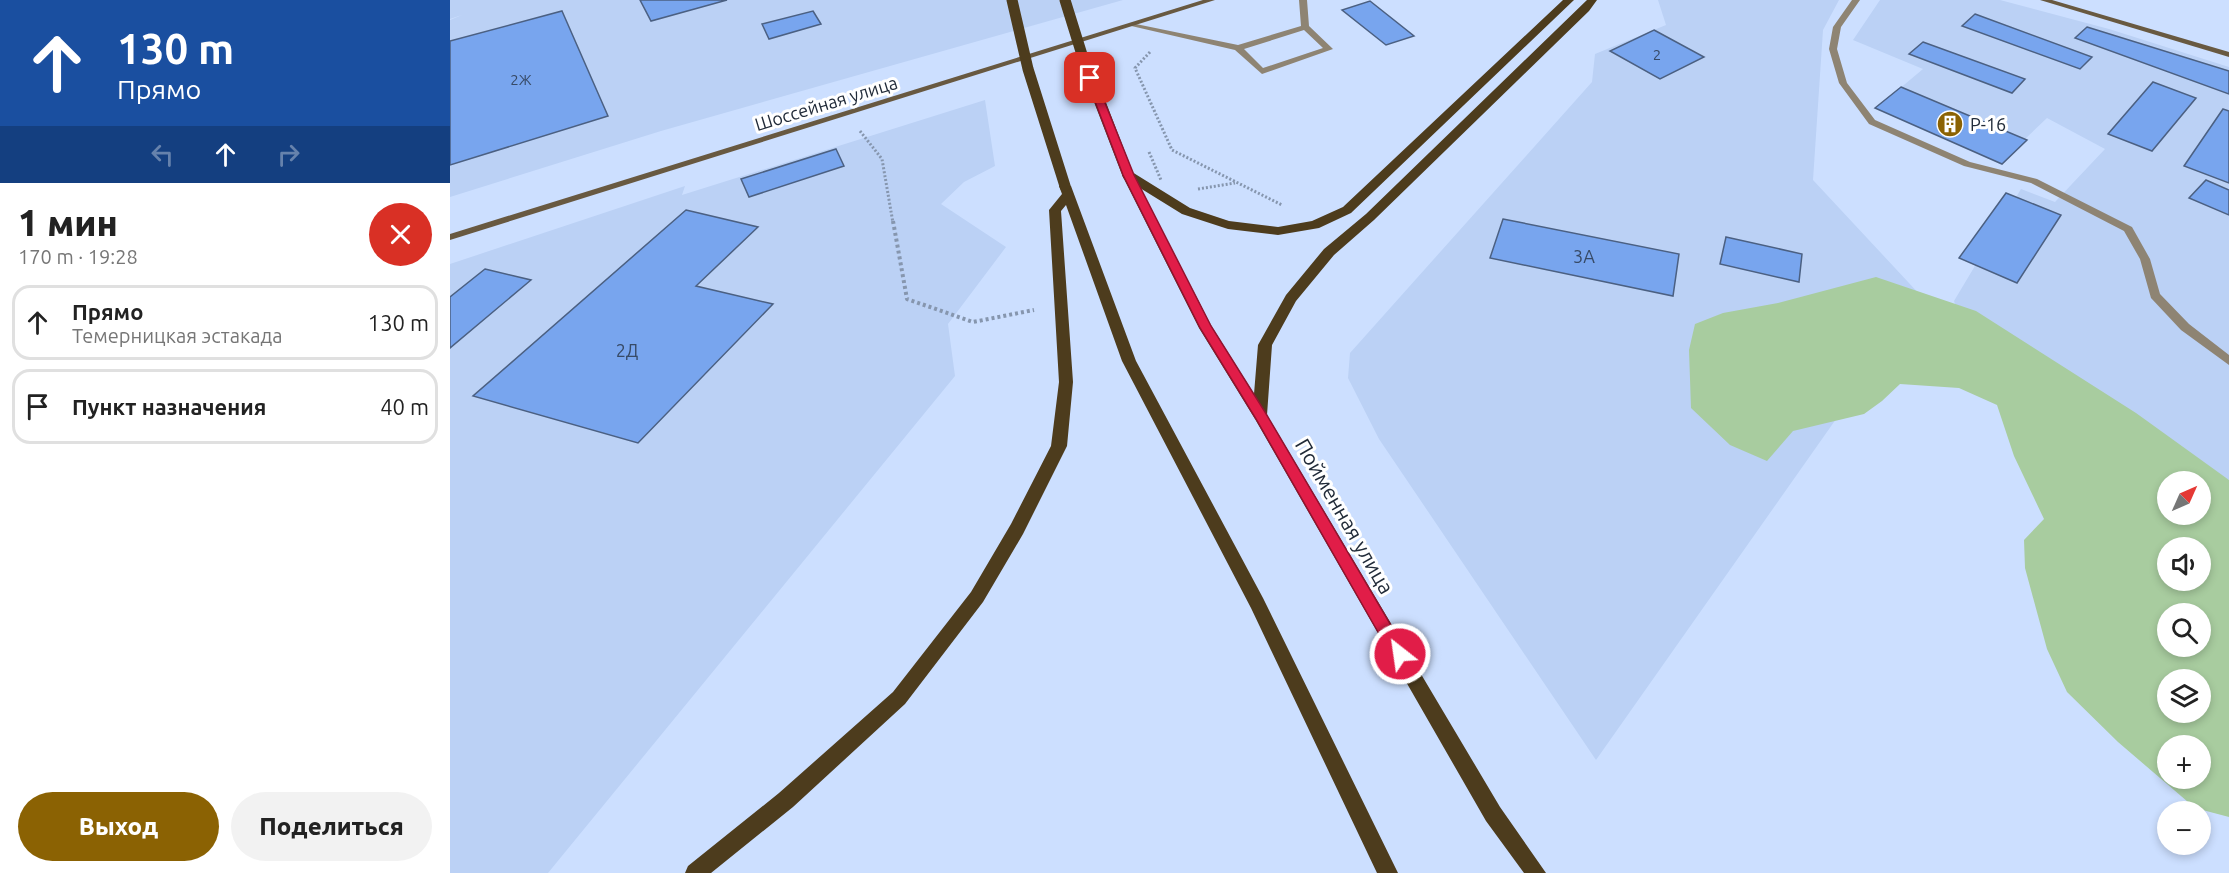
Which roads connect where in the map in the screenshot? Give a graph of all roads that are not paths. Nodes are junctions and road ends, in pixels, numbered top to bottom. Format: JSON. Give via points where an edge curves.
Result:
{"nodes":[{"id":1,"x":1012,"y":0,"type":"edge"},
{"id":2,"x":1065,"y":0,"type":"edge"},
{"id":3,"x":1211,"y":0,"type":"edge"},
{"id":4,"x":1303,"y":0,"type":"edge"},
{"id":5,"x":1569,"y":0,"type":"edge"},
{"id":6,"x":1593,"y":0,"type":"edge"},
{"id":7,"x":1856,"y":0,"type":"edge"},
{"id":8,"x":2044,"y":0,"type":"edge"},
{"id":9,"x":1131,"y":25,"type":"junction"},
{"id":10,"x":1305,"y":27,"type":"junction"},
{"id":11,"x":1238,"y":48,"type":"junction"},
{"id":12,"x":2229,"y":55,"type":"edge"},
{"id":13,"x":1128,"y":175,"type":"junction"},
{"id":14,"x":1066,"y":191,"type":"junction"},
{"id":15,"x":450,"y":237,"type":"edge"},
{"id":16,"x":2229,"y":361,"type":"edge"},
{"id":17,"x":1260,"y":415,"type":"junction"},
{"id":18,"x":695,"y":873,"type":"edge"},
{"id":19,"x":1388,"y":873,"type":"edge"},
{"id":20,"x":1536,"y":873,"type":"edge"}],
"edges":[{"from":1,"to":14,"type":"main road","bridge":true,"via":[[1028,69]]},
{"from":2,"to":13,"type":"main road","name":"Пойменная улица","bridge":true},
{"from":3,"to":9,"type":"main road","name":"Шоссейная улица"},
{"from":4,"to":10,"type":"lane"},
{"from":5,"to":13,"type":"main road","via":[[1347,210],[1315,225],[1278,231],[1228,225],[1185,211]]},
{"from":6,"to":17,"type":"main road","via":[[1370,218],[1329,252],[1291,298],[1265,345]]},
{"from":7,"to":16,"type":"lane","via":[[1837,27],[1833,50],[1843,83],[1872,122],[1967,164],[2034,181],[2128,229],[2145,259],[2155,296],[2185,327]]},
{"from":8,"to":12,"type":"main road"},
{"from":9,"to":11,"type":"lane"},
{"from":9,"to":15,"type":"main road","name":"Шоссейная улица"},
{"from":10,"to":11,"type":"lane"},
{"from":10,"to":11,"type":"lane","via":[[1329,49],[1262,70]]},
{"from":13,"to":17,"type":"main road","name":"Пойменная улица","via":[[1206,328]]},
{"from":14,"to":18,"type":"main road","via":[[1055,210],[1066,382],[1059,446],[1017,529],[977,597],[899,698],[786,800]]},
{"from":14,"to":19,"type":"main road","via":[[1129,361],[1257,603]]},
{"from":17,"to":20,"type":"main road","name":"Пойменная улица","via":[[1493,813]]}]}
